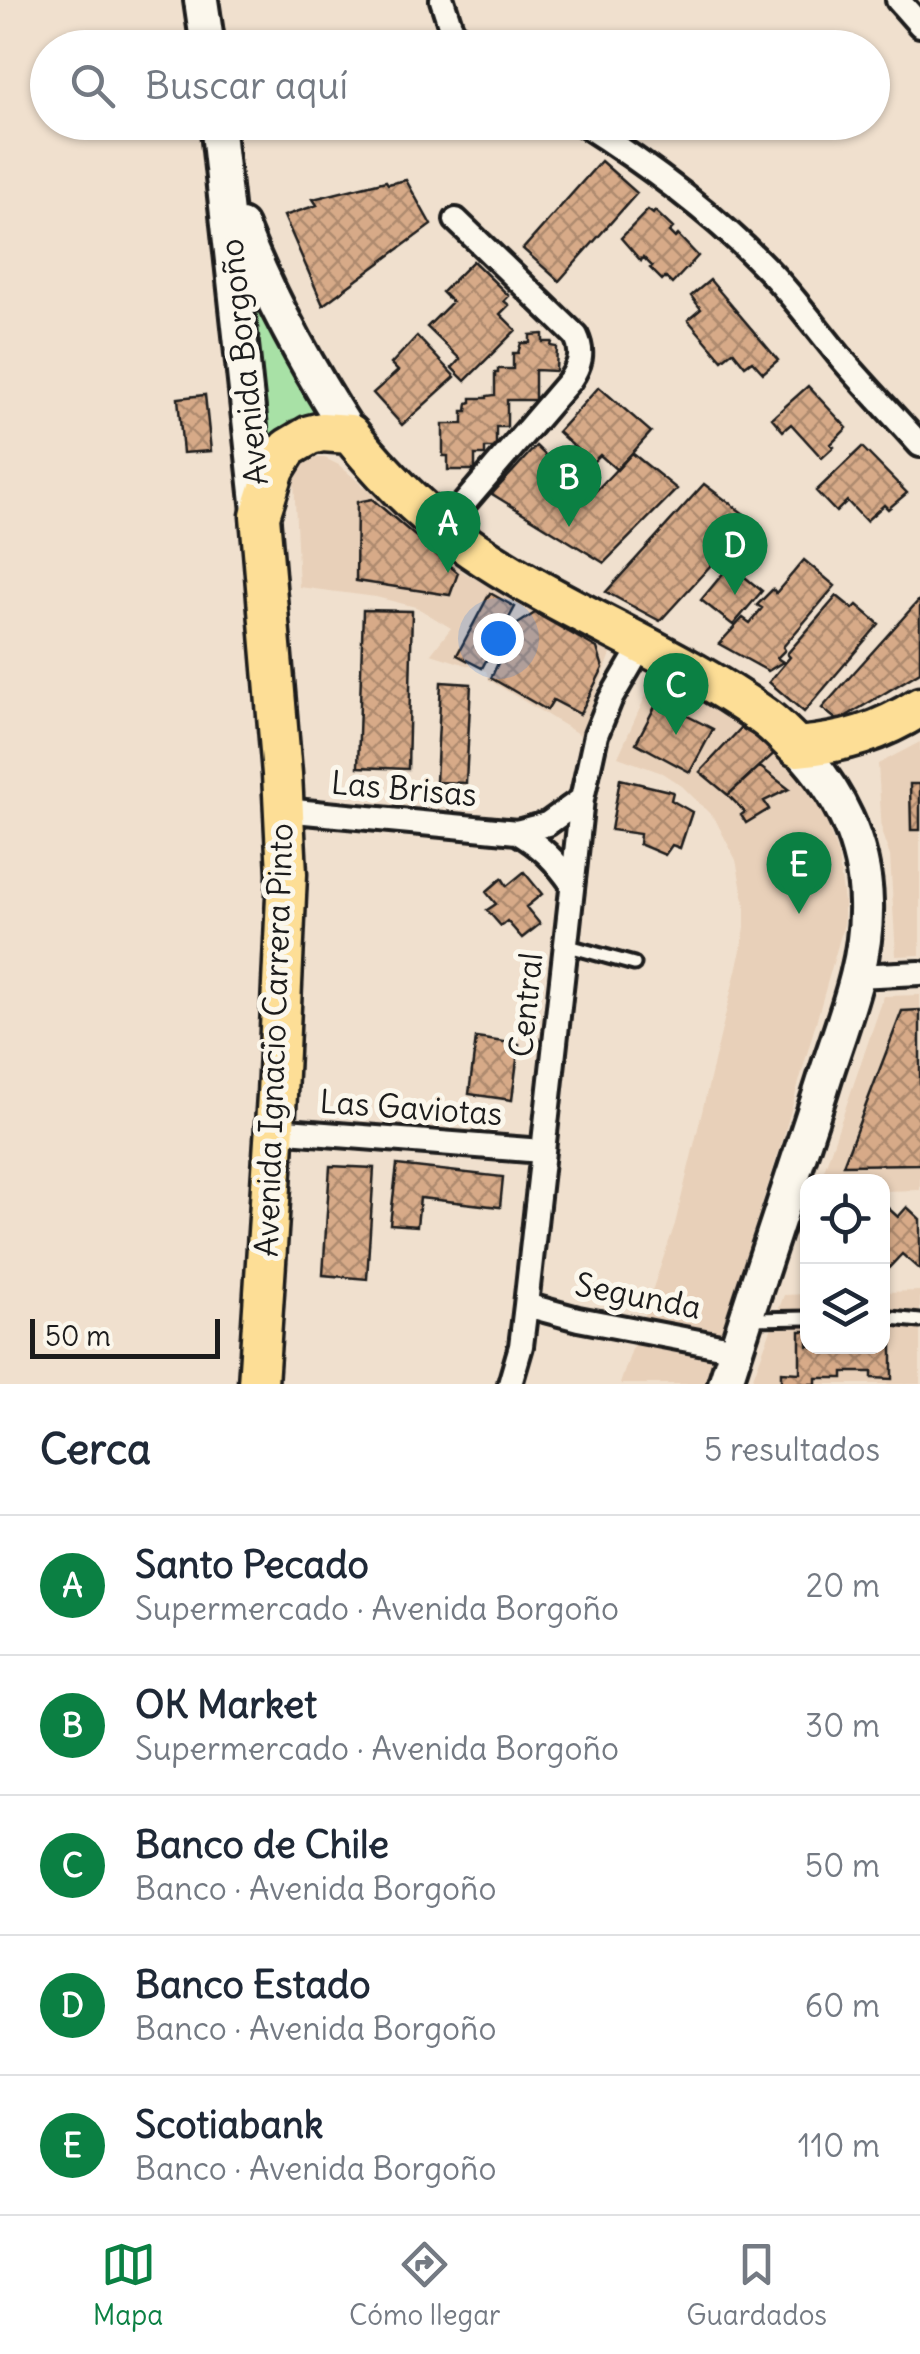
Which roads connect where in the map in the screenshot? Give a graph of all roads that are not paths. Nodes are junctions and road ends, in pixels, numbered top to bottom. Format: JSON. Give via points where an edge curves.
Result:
{"nodes":[{"id":1,"x":201,"y":0,"type":"edge"},
{"id":2,"x":442,"y":0,"type":"edge"},
{"id":3,"x":898,"y":0,"type":"edge"},
{"id":4,"x":920,"y":26,"type":"edge"},
{"id":5,"x":205,"y":30,"type":"edge"},
{"id":6,"x":452,"y":30,"type":"edge"},
{"id":7,"x":219,"y":140,"type":"edge"},
{"id":8,"x":607,"y":140,"type":"edge"},
{"id":9,"x":226,"y":187,"type":"junction"},
{"id":10,"x":456,"y":220,"type":"dead end"},
{"id":11,"x":350,"y":434,"type":"junction"},
{"id":12,"x":920,"y":445,"type":"edge"},
{"id":13,"x":260,"y":516,"type":"junction"},
{"id":14,"x":443,"y":528,"type":"junction"},
{"id":15,"x":642,"y":644,"type":"junction"},
{"id":16,"x":920,"y":707,"type":"edge"},
{"id":17,"x":798,"y":747,"type":"junction"},
{"id":18,"x":582,"y":799,"type":"junction"},
{"id":19,"x":284,"y":810,"type":"junction"},
{"id":20,"x":517,"y":832,"type":"junction"},
{"id":21,"x":572,"y":884,"type":"junction"},
{"id":22,"x":566,"y":944,"type":"junction"},
{"id":23,"x":634,"y":964,"type":"dead end"},
{"id":24,"x":920,"y":973,"type":"edge"},
{"id":25,"x":856,"y":976,"type":"junction"},
{"id":26,"x":274,"y":1130,"type":"junction"},
{"id":27,"x":542,"y":1151,"type":"junction"},
{"id":28,"x":526,"y":1305,"type":"junction"},
{"id":29,"x":890,"y":1319,"type":"edge"},
{"id":30,"x":800,"y":1320,"type":"edge"},
{"id":31,"x":920,"y":1321,"type":"edge"},
{"id":32,"x":741,"y":1334,"type":"junction"},
{"id":33,"x":258,"y":1384,"type":"edge"},
{"id":34,"x":510,"y":1384,"type":"edge"},
{"id":35,"x":725,"y":1384,"type":"edge"}],
"edges":[{"from":1,"to":5,"type":"main road"},
{"from":2,"to":6,"type":"street"},
{"from":3,"to":4,"type":"street"},
{"from":7,"to":9,"type":"main road","name":"Avenida Borgoño"},
{"from":8,"to":12,"type":"street","via":[[728,230]]},
{"from":9,"to":11,"type":"main road","name":"Avenida Borgoño","via":[[297,349]]},
{"from":9,"to":13,"type":"main road","name":"Avenida Borgoño"},
{"from":10,"to":14,"type":"street","via":[[576,336],[581,355],[570,380]]},
{"from":11,"to":13,"type":"main road","name":"Avenida Borgoño","via":[[310,434],[288,448]]},
{"from":11,"to":14,"type":"main road","name":"Avenida Borgoño"},
{"from":13,"to":19,"type":"main road","name":"Avenida Ignacio Carrera Pinto"},
{"from":14,"to":15,"type":"main road","name":"Avenida Borgoño","via":[[505,570]]},
{"from":15,"to":17,"type":"main road","name":"Avenida Borgoño","via":[[766,718]]},
{"from":15,"to":18,"type":"street","name":"Central","via":[[596,736]]},
{"from":16,"to":17,"type":"main road","via":[[873,732]]},
{"from":17,"to":25,"type":"main road","name":"Avenida Borgoño","via":[[836,796],[859,854],[866,903]]},
{"from":18,"to":20,"type":"street","name":"Las Brisas","via":[[547,824]]},
{"from":18,"to":21,"type":"street","name":"Central"},
{"from":19,"to":20,"type":"street","name":"Las Brisas"},
{"from":19,"to":26,"type":"main road","name":"Avenida Ignacio Carrera Pinto"},
{"from":20,"to":21,"type":"street","name":"Las Brisas","via":[[539,845]]},
{"from":21,"to":22,"type":"street","name":"Central"},
{"from":22,"to":23,"type":"lane"},
{"from":22,"to":27,"type":"street","name":"Central"},
{"from":24,"to":25,"type":"street"},
{"from":25,"to":32,"type":"main road","name":"Avenida Borgoño"},
{"from":26,"to":27,"type":"street","name":"Las Gaviotas"},
{"from":26,"to":33,"type":"main road","name":"Avenida Ignacio Carrera Pinto"},
{"from":27,"to":28,"type":"street","name":"Central"},
{"from":28,"to":32,"type":"street","name":"Segunda","via":[[578,1319]]},
{"from":28,"to":34,"type":"street","name":"Central"},
{"from":29,"to":31,"type":"lane"},
{"from":30,"to":32,"type":"lane"},
{"from":32,"to":35,"type":"main road","name":"Avenida Borgoño"}]}
